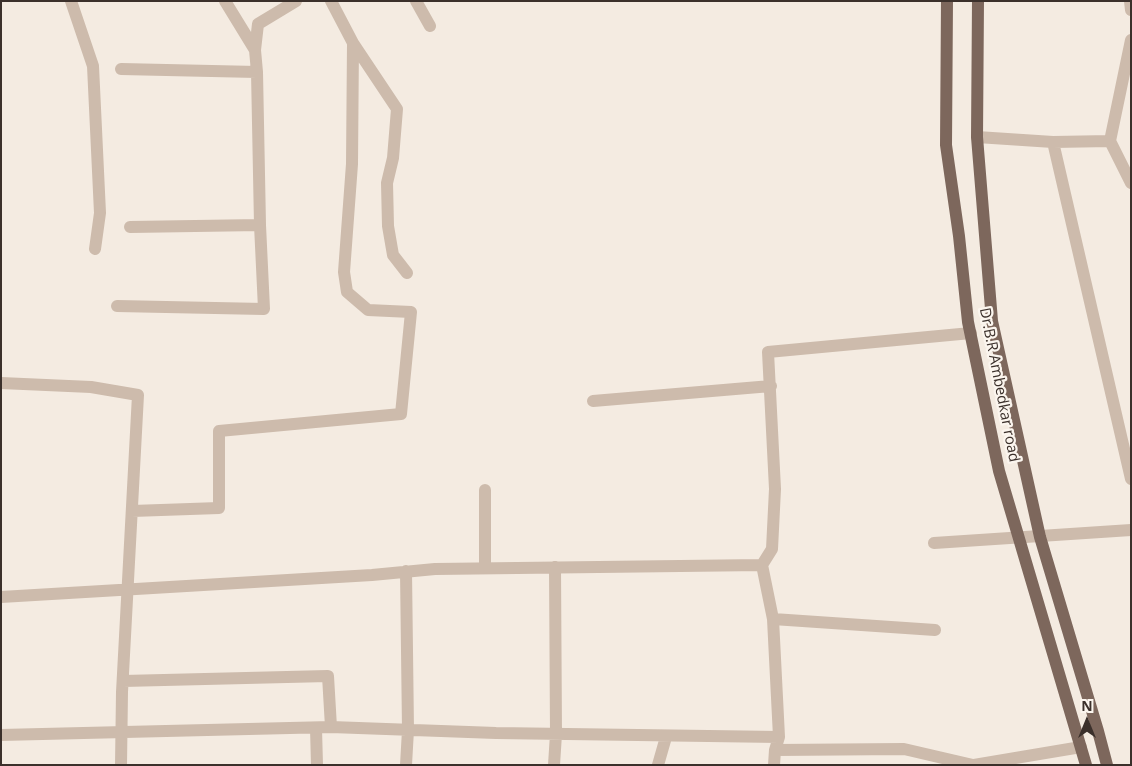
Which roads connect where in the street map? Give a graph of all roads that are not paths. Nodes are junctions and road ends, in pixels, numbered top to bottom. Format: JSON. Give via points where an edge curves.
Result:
{"nodes":[{"id":1,"x":71,"y":1,"type":"edge"},
{"id":2,"x":225,"y":1,"type":"edge"},
{"id":3,"x":296,"y":1,"type":"edge"},
{"id":4,"x":331,"y":1,"type":"edge"},
{"id":5,"x":416,"y":1,"type":"edge"},
{"id":6,"x":947,"y":1,"type":"edge"},
{"id":7,"x":978,"y":1,"type":"edge"},
{"id":8,"x":1130,"y":1,"type":"edge"},
{"id":9,"x":1131,"y":10,"type":"edge"},
{"id":10,"x":430,"y":26,"type":"dead end"},
{"id":11,"x":1131,"y":40,"type":"edge"},
{"id":12,"x":353,"y":43,"type":"junction"},
{"id":13,"x":256,"y":50,"type":"junction"},
{"id":14,"x":121,"y":69,"type":"dead end"},
{"id":15,"x":257,"y":72,"type":"junction"},
{"id":16,"x":977,"y":138,"type":"junction"},
{"id":17,"x":1110,"y":141,"type":"junction"},
{"id":18,"x":1053,"y":142,"type":"junction"},
{"id":19,"x":1131,"y":183,"type":"edge"},
{"id":20,"x":260,"y":225,"type":"junction"},
{"id":21,"x":130,"y":227,"type":"dead end"},
{"id":22,"x":95,"y":248,"type":"dead end"},
{"id":23,"x":407,"y":273,"type":"dead end"},
{"id":24,"x":117,"y":306,"type":"dead end"},
{"id":25,"x":970,"y":333,"type":"junction"},
{"id":26,"x":1,"y":383,"type":"edge"},
{"id":27,"x":771,"y":386,"type":"junction"},
{"id":28,"x":593,"y":401,"type":"dead end"},
{"id":29,"x":1131,"y":480,"type":"edge"},
{"id":30,"x":484,"y":490,"type":"dead end"},
{"id":31,"x":132,"y":510,"type":"junction"},
{"id":32,"x":1131,"y":530,"type":"edge"},
{"id":33,"x":1040,"y":537,"type":"junction"},
{"id":34,"x":1019,"y":538,"type":"junction"},
{"id":35,"x":934,"y":543,"type":"dead end"},
{"id":36,"x":762,"y":566,"type":"junction"},
{"id":37,"x":555,"y":567,"type":"junction"},
{"id":38,"x":484,"y":568,"type":"junction"},
{"id":39,"x":406,"y":571,"type":"junction"},
{"id":40,"x":128,"y":590,"type":"junction"},
{"id":41,"x":1,"y":597,"type":"edge"},
{"id":42,"x":773,"y":619,"type":"junction"},
{"id":43,"x":935,"y":630,"type":"dead end"},
{"id":44,"x":123,"y":681,"type":"junction"},
{"id":45,"x":316,"y":728,"type":"junction"},
{"id":46,"x":331,"y":728,"type":"junction"},
{"id":47,"x":408,"y":730,"type":"junction"},
{"id":48,"x":122,"y":732,"type":"junction"},
{"id":49,"x":556,"y":734,"type":"junction"},
{"id":50,"x":1,"y":735,"type":"edge"},
{"id":51,"x":666,"y":737,"type":"junction"},
{"id":52,"x":779,"y":737,"type":"junction"},
{"id":53,"x":1082,"y":747,"type":"junction"},
{"id":54,"x":775,"y":750,"type":"junction"},
{"id":55,"x":121,"y":765,"type":"edge"},
{"id":56,"x":317,"y":765,"type":"edge"},
{"id":57,"x":406,"y":765,"type":"edge"},
{"id":58,"x":554,"y":765,"type":"edge"},
{"id":59,"x":658,"y":765,"type":"edge"},
{"id":60,"x":774,"y":765,"type":"edge"},
{"id":61,"x":973,"y":765,"type":"edge"},
{"id":62,"x":1086,"y":765,"type":"edge"},
{"id":63,"x":1107,"y":765,"type":"edge"}],
"edges":[{"from":1,"to":22,"type":"street","via":[[92,66],[100,213]]},
{"from":2,"to":13,"type":"street"},
{"from":3,"to":13,"type":"street","via":[[258,24]]},
{"from":4,"to":12,"type":"street"},
{"from":5,"to":10,"type":"street"},
{"from":6,"to":25,"type":"main road","name":"Dr.B.R Ambedkar road","via":[[946,146]]},
{"from":7,"to":16,"type":"main road","name":"Dr.B.R Ambedkar road"},
{"from":8,"to":9,"type":"street"},
{"from":11,"to":17,"type":"street"},
{"from":12,"to":23,"type":"street","via":[[397,109],[393,158],[387,183],[388,226],[393,255]]},
{"from":12,"to":31,"type":"street","via":[[352,164],[344,272],[347,292],[368,310],[411,312],[401,414],[219,431],[219,508]]},
{"from":13,"to":15,"type":"street"},
{"from":14,"to":15,"type":"street"},
{"from":15,"to":20,"type":"street"},
{"from":16,"to":18,"type":"street"},
{"from":16,"to":33,"type":"main road","name":"Dr.B.R Ambedkar road","via":[[992,321]]},
{"from":17,"to":18,"type":"street"},
{"from":17,"to":19,"type":"street"},
{"from":18,"to":29,"type":"street"},
{"from":20,"to":21,"type":"street"},
{"from":20,"to":24,"type":"street","via":[[264,309]]},
{"from":25,"to":27,"type":"street","via":[[768,352]]},
{"from":25,"to":34,"type":"main road","name":"Dr.B.R Ambedkar road","via":[[999,471]]},
{"from":26,"to":31,"type":"street","via":[[91,387],[138,394]]},
{"from":27,"to":28,"type":"street"},
{"from":27,"to":36,"type":"street","via":[[775,497],[772,549]]},
{"from":30,"to":38,"type":"street"},
{"from":31,"to":40,"type":"street"},
{"from":32,"to":33,"type":"street"},
{"from":33,"to":34,"type":"street"},
{"from":33,"to":63,"type":"main road","name":"Dr.B.R Ambedkar road"},
{"from":34,"to":35,"type":"street"},
{"from":34,"to":53,"type":"main road","name":"Dr.B.R Ambedkar road"},
{"from":36,"to":37,"type":"street"},
{"from":36,"to":42,"type":"street"},
{"from":37,"to":38,"type":"street"},
{"from":37,"to":49,"type":"street"},
{"from":38,"to":39,"type":"street"},
{"from":39,"to":40,"type":"street"},
{"from":39,"to":47,"type":"street"},
{"from":40,"to":41,"type":"street"},
{"from":40,"to":44,"type":"street"},
{"from":42,"to":43,"type":"street"},
{"from":42,"to":52,"type":"street"},
{"from":44,"to":46,"type":"street","via":[[328,676]]},
{"from":44,"to":48,"type":"street"},
{"from":45,"to":46,"type":"street"},
{"from":45,"to":48,"type":"street"},
{"from":45,"to":56,"type":"street"},
{"from":46,"to":47,"type":"street"},
{"from":47,"to":49,"type":"street"},
{"from":47,"to":57,"type":"street"},
{"from":48,"to":50,"type":"street"},
{"from":48,"to":55,"type":"street"},
{"from":49,"to":51,"type":"street"},
{"from":49,"to":58,"type":"street"},
{"from":51,"to":52,"type":"street"},
{"from":51,"to":59,"type":"street"},
{"from":52,"to":54,"type":"street"},
{"from":53,"to":61,"type":"street"},
{"from":53,"to":62,"type":"main road","name":"Dr.B.R Ambedkar road"},
{"from":54,"to":60,"type":"street"},
{"from":54,"to":61,"type":"street","via":[[904,749]]}]}
